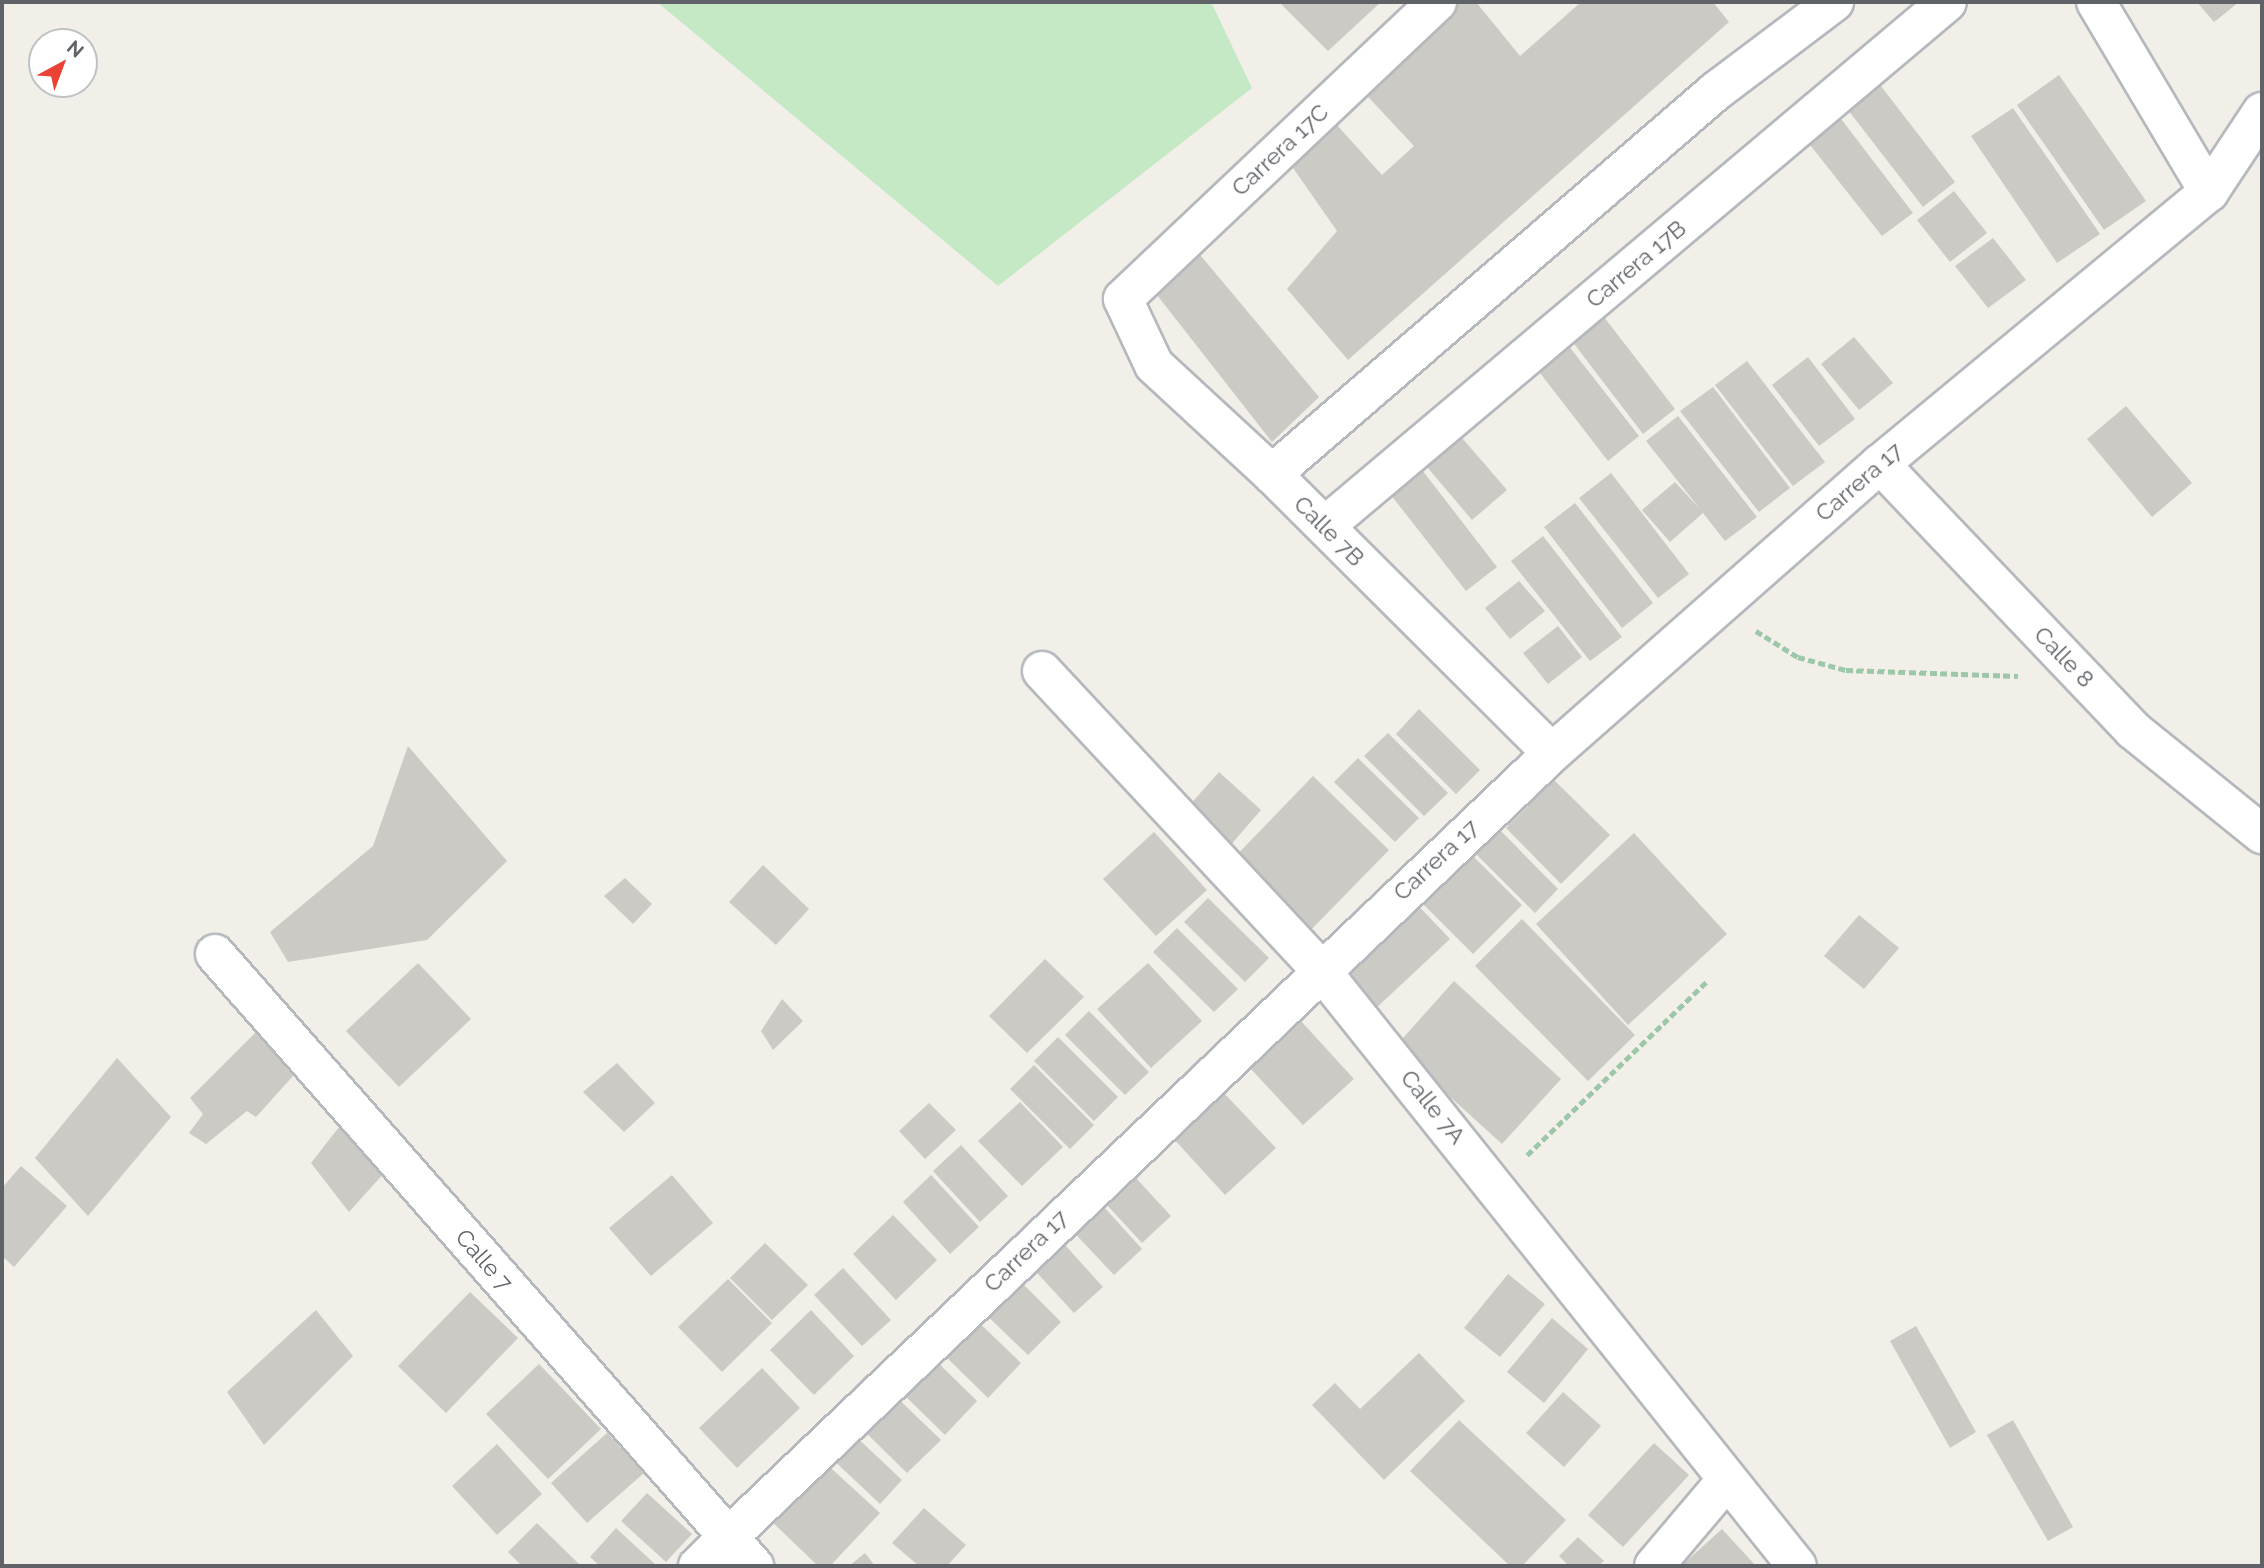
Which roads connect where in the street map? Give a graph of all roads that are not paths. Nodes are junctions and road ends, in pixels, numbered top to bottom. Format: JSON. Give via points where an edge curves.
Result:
{"nodes":[{"id":1,"x":1437,"y":2,"type":"edge"},
{"id":2,"x":1834,"y":2,"type":"edge"},
{"id":3,"x":1947,"y":2,"type":"edge"},
{"id":4,"x":2096,"y":2,"type":"edge"},
{"id":5,"x":2262,"y":112,"type":"edge"},
{"id":6,"x":2209,"y":192,"type":"junction"},
{"id":7,"x":1123,"y":299,"type":"joint"},
{"id":8,"x":1880,"y":464,"type":"junction"},
{"id":9,"x":1272,"y":474,"type":"junction"},
{"id":10,"x":1325,"y":526,"type":"junction"},
{"id":11,"x":1042,"y":671,"type":"dead end"},
{"id":12,"x":1552,"y":753,"type":"junction"},
{"id":13,"x":2262,"y":834,"type":"edge"},
{"id":14,"x":215,"y":954,"type":"dead end"},
{"id":15,"x":1320,"y":969,"type":"junction"},
{"id":16,"x":1725,"y":1482,"type":"junction"},
{"id":17,"x":728,"y":1537,"type":"junction"},
{"id":18,"x":698,"y":1566,"type":"edge"},
{"id":19,"x":754,"y":1566,"type":"edge"},
{"id":20,"x":1654,"y":1566,"type":"edge"},
{"id":21,"x":1797,"y":1566,"type":"edge"}],
"edges":[{"from":1,"to":7,"type":"street","name":"Carrera 17C"},
{"from":2,"to":9,"type":"street","via":[[1716,92]]},
{"from":3,"to":10,"type":"street","name":"Carrera 17B"},
{"from":4,"to":6,"type":"street"},
{"from":5,"to":6,"type":"street","name":"Carrera 17"},
{"from":6,"to":8,"type":"street","name":"Carrera 17"},
{"from":7,"to":9,"type":"street","name":"Calle 7B","via":[[1154,365]]},
{"from":8,"to":12,"type":"street","name":"Carrera 17"},
{"from":8,"to":13,"type":"street","name":"Calle 8","via":[[2083,677],[2204,792]]},
{"from":9,"to":10,"type":"street","name":"Calle 7B"},
{"from":10,"to":12,"type":"street","name":"Calle 7B"},
{"from":11,"to":15,"type":"street","name":"Calle 7A"},
{"from":12,"to":15,"type":"street","name":"Carrera 17"},
{"from":14,"to":17,"type":"street","name":"Calle 7"},
{"from":15,"to":16,"type":"street","name":"Calle 7A","via":[[1495,1184]]},
{"from":15,"to":17,"type":"street","name":"Carrera 17"},
{"from":16,"to":20,"type":"street"},
{"from":16,"to":21,"type":"street","name":"Calle 7A"},
{"from":17,"to":18,"type":"street","name":"Carrera 17"},
{"from":17,"to":19,"type":"street","name":"Calle 7"}]}
